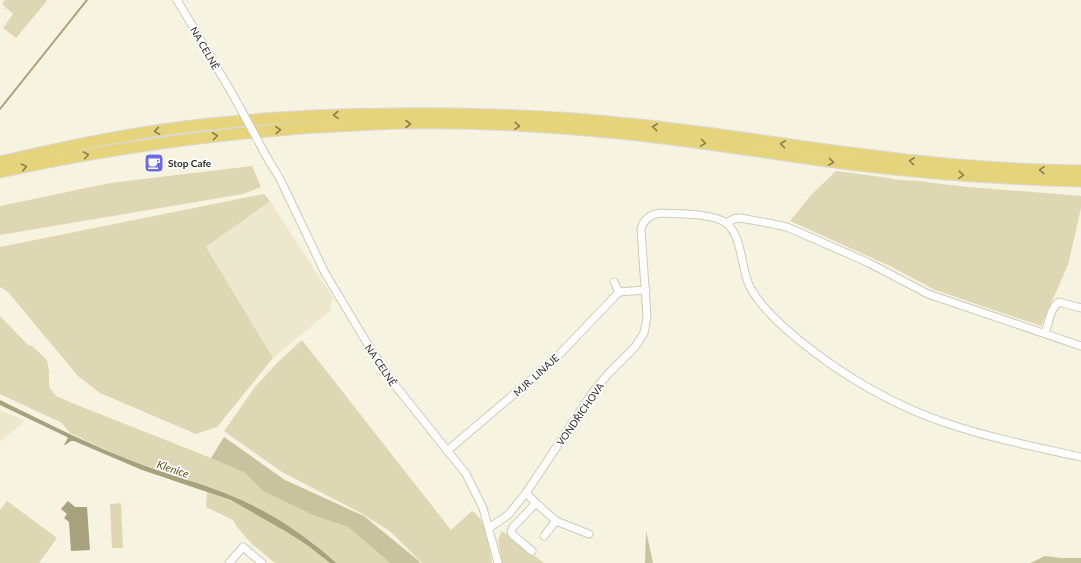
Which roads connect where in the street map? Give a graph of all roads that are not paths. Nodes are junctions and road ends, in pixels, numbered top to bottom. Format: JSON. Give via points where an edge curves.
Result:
{"nodes":[{"id":1,"x":176,"y":0,"type":"edge"},
{"id":2,"x":0,"y":162,"type":"edge"},
{"id":3,"x":1081,"y":171,"type":"edge"},
{"id":4,"x":0,"y":172,"type":"edge"},
{"id":5,"x":1081,"y":181,"type":"edge"},
{"id":6,"x":727,"y":223,"type":"junction"},
{"id":7,"x":614,"y":282,"type":"dead end"},
{"id":8,"x":646,"y":290,"type":"junction"},
{"id":9,"x":619,"y":292,"type":"junction"},
{"id":10,"x":1081,"y":308,"type":"edge"},
{"id":11,"x":1046,"y":333,"type":"junction"},
{"id":12,"x":1081,"y":346,"type":"edge"},
{"id":13,"x":447,"y":451,"type":"junction"},
{"id":14,"x":1081,"y":457,"type":"edge"},
{"id":15,"x":526,"y":493,"type":"junction"},
{"id":16,"x":536,"y":503,"type":"junction"},
{"id":17,"x":556,"y":521,"type":"junction"},
{"id":18,"x":489,"y":528,"type":"junction"},
{"id":19,"x":589,"y":534,"type":"dead end"},
{"id":20,"x":544,"y":536,"type":"dead end"},
{"id":21,"x":532,"y":550,"type":"dead end"},
{"id":22,"x":229,"y":563,"type":"edge"},
{"id":23,"x":262,"y":563,"type":"edge"},
{"id":24,"x":498,"y":563,"type":"edge"}],
"edges":[{"from":1,"to":13,"type":"street","name":"NA CELNĚ","bridge":true,"via":[[280,179],[325,273],[367,343],[390,379]]},
{"from":3,"to":2,"type":"highway","one_way":true,"via":[[943,164],[619,123],[543,117],[428,114],[286,117],[209,124],[100,140]]},
{"from":4,"to":5,"type":"highway","one_way":true,"via":[[162,142],[239,133],[376,124],[471,124],[627,134],[859,166],[941,174]]},
{"from":6,"to":8,"type":"street","name":"VONDŘICHOVA","via":[[710,216],[661,213],[647,218],[640,233]]},
{"from":6,"to":11,"type":"street","via":[[740,218],[787,228],[869,263],[928,294]]},
{"from":6,"to":14,"type":"street","via":[[736,235],[745,274],[758,300],[807,347],[837,368],[890,400],[934,419],[974,432]]},
{"from":7,"to":9,"type":"street"},
{"from":8,"to":9,"type":"street"},
{"from":8,"to":15,"type":"street","name":"VONDŘICHOVA","via":[[647,317],[640,340],[593,392]]},
{"from":9,"to":13,"type":"street","name":"MJR. LINAJE","via":[[554,360]]},
{"from":10,"to":11,"type":"street","via":[[1059,302],[1055,305]]},
{"from":11,"to":12,"type":"street"},
{"from":13,"to":18,"type":"street","name":"NA CELNĚ","via":[[466,474],[483,508]]},
{"from":15,"to":16,"type":"street"},
{"from":15,"to":18,"type":"street","name":"VONDŘICHOVA","via":[[508,515]]},
{"from":16,"to":17,"type":"street"},
{"from":16,"to":21,"type":"street","via":[[511,532]]},
{"from":17,"to":19,"type":"street"},
{"from":17,"to":20,"type":"street"},
{"from":18,"to":24,"type":"street","name":"NA CELNĚ"},
{"from":22,"to":23,"type":"street","via":[[243,547]]}]}
